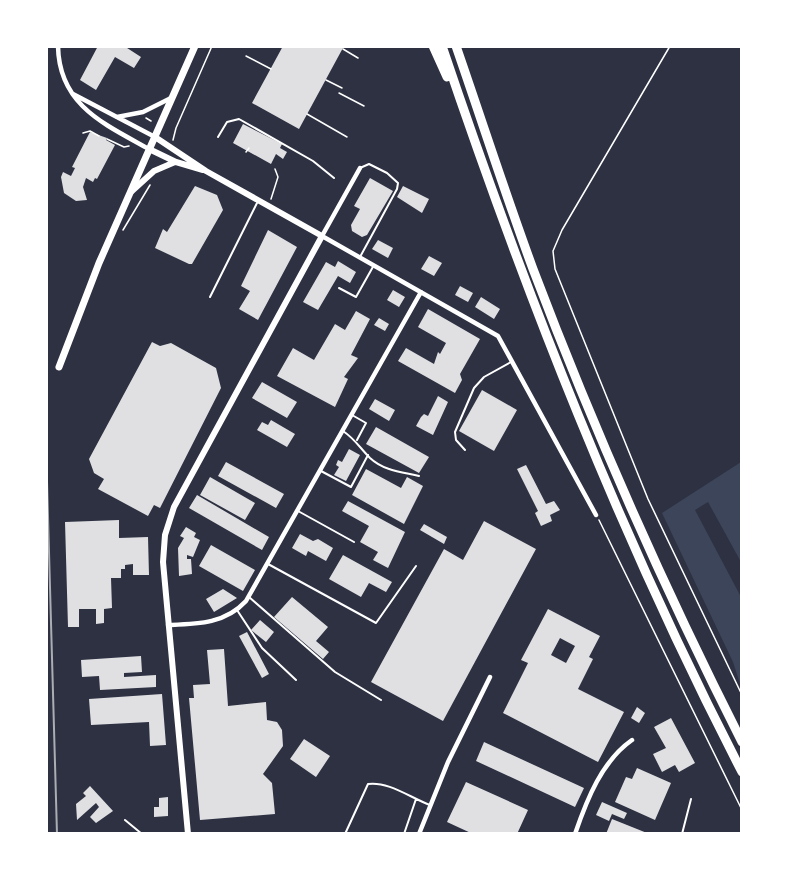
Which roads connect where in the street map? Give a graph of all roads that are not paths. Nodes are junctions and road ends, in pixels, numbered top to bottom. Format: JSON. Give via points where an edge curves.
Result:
{"nodes":[{"id":1,"x":58,"y":46,"type":"edge"},
{"id":2,"x":195,"y":46,"type":"edge"},
{"id":3,"x":433,"y":46,"type":"edge"},
{"id":4,"x":442,"y":46,"type":"edge"},
{"id":5,"x":456,"y":46,"type":"edge"},
{"id":6,"x":70,"y":93,"type":"junction"},
{"id":7,"x":173,"y":97,"type":"junction"},
{"id":8,"x":116,"y":117,"type":"junction"},
{"id":9,"x":467,"y":121,"type":"junction"},
{"id":10,"x":154,"y":137,"type":"junction"},
{"id":11,"x":218,"y":137,"type":"dead end"},
{"id":12,"x":149,"y":149,"type":"junction"},
{"id":13,"x":176,"y":162,"type":"junction"},
{"id":14,"x":360,"y":168,"type":"joint"},
{"id":15,"x":206,"y":171,"type":"junction"},
{"id":16,"x":334,"y":178,"type":"dead end"},
{"id":17,"x":129,"y":193,"type":"junction"},
{"id":18,"x":259,"y":200,"type":"junction"},
{"id":19,"x":322,"y":236,"type":"junction"},
{"id":20,"x":360,"y":257,"type":"junction"},
{"id":21,"x":374,"y":265,"type":"junction"},
{"id":22,"x":339,"y":288,"type":"dead end"},
{"id":23,"x":421,"y":292,"type":"junction"},
{"id":24,"x":210,"y":297,"type":"dead end"},
{"id":25,"x":514,"y":361,"type":"junction"},
{"id":26,"x":59,"y":367,"type":"dead end"},
{"id":27,"x":237,"y":377,"type":"dead end"},
{"id":28,"x":244,"y":381,"type":"junction"},
{"id":29,"x":352,"y":415,"type":"junction"},
{"id":30,"x":343,"y":431,"type":"junction"},
{"id":31,"x":357,"y":441,"type":"junction"},
{"id":32,"x":465,"y":450,"type":"dead end"},
{"id":33,"x":368,"y":455,"type":"junction"},
{"id":34,"x":321,"y":471,"type":"junction"},
{"id":35,"x":418,"y":476,"type":"dead end"},
{"id":36,"x":298,"y":511,"type":"junction"},
{"id":37,"x":596,"y":514,"type":"road end"},
{"id":38,"x":354,"y":542,"type":"dead end"},
{"id":39,"x":268,"y":564,"type":"junction"},
{"id":40,"x":416,"y":566,"type":"dead end"},
{"id":41,"x":249,"y":597,"type":"junction"},
{"id":42,"x":237,"y":610,"type":"junction"},
{"id":43,"x":168,"y":625,"type":"junction"},
{"id":44,"x":490,"y":677,"type":"dead end"},
{"id":45,"x":296,"y":680,"type":"dead end"},
{"id":46,"x":381,"y":700,"type":"dead end"},
{"id":47,"x":632,"y":740,"type":"dead end"},
{"id":48,"x":741,"y":742,"type":"edge"},
{"id":49,"x":741,"y":772,"type":"edge"},
{"id":50,"x":416,"y":799,"type":"junction"},
{"id":51,"x":691,"y":799,"type":"dead end"},
{"id":52,"x":430,"y":806,"type":"junction"},
{"id":53,"x":125,"y":820,"type":"dead end"},
{"id":54,"x":572,"y":820,"type":"dead end"},
{"id":55,"x":579,"y":822,"type":"junction"},
{"id":56,"x":345,"y":832,"type":"edge"},
{"id":57,"x":142,"y":834,"type":"edge"},
{"id":58,"x":188,"y":834,"type":"edge"},
{"id":59,"x":404,"y":834,"type":"edge"},
{"id":60,"x":420,"y":834,"type":"edge"},
{"id":61,"x":575,"y":834,"type":"edge"},
{"id":62,"x":682,"y":834,"type":"edge"}],
"edges":[{"from":1,"to":6,"type":"street","via":[[62,76]]},
{"from":2,"to":7,"type":"main road"},
{"from":3,"to":9,"type":"highway"},
{"from":4,"to":9,"type":"highway"},
{"from":5,"to":48,"type":"highway","via":[[575,377],[656,564]]},
{"from":6,"to":8,"type":"street"},
{"from":6,"to":12,"type":"street","via":[[85,110]]},
{"from":7,"to":8,"type":"street","via":[[143,112]]},
{"from":7,"to":10,"type":"main road"},
{"from":8,"to":10,"type":"street"},
{"from":9,"to":49,"type":"highway","via":[[572,404],[661,608]]},
{"from":10,"to":12,"type":"main road"},
{"from":10,"to":15,"type":"street"},
{"from":11,"to":16,"type":"lane","via":[[226,122],[238,119]]},
{"from":12,"to":13,"type":"street"},
{"from":12,"to":17,"type":"main road"},
{"from":13,"to":15,"type":"street"},
{"from":13,"to":17,"type":"street","via":[[154,171]]},
{"from":14,"to":19,"type":"street"},
{"from":14,"to":20,"type":"lane","via":[[369,164],[398,183]]},
{"from":15,"to":18,"type":"street"},
{"from":17,"to":26,"type":"main road"},
{"from":18,"to":19,"type":"street"},
{"from":18,"to":24,"type":"lane"},
{"from":19,"to":20,"type":"street"},
{"from":19,"to":28,"type":"street"},
{"from":20,"to":21,"type":"street"},
{"from":21,"to":22,"type":"lane","via":[[356,297]]},
{"from":21,"to":23,"type":"street"},
{"from":23,"to":25,"type":"street","via":[[498,336]]},
{"from":23,"to":29,"type":"street"},
{"from":25,"to":32,"type":"lane","via":[[484,377],[474,388],[454,432]]},
{"from":25,"to":37,"type":"street"},
{"from":27,"to":28,"type":"lane"},
{"from":28,"to":43,"type":"street","via":[[170,516],[163,554]]},
{"from":29,"to":30,"type":"street"},
{"from":29,"to":31,"type":"lane","via":[[366,423]]},
{"from":30,"to":31,"type":"lane"},
{"from":30,"to":34,"type":"street"},
{"from":31,"to":33,"type":"lane"},
{"from":33,"to":34,"type":"lane","via":[[351,487]]},
{"from":33,"to":35,"type":"lane","via":[[398,474]]},
{"from":34,"to":36,"type":"street"},
{"from":36,"to":38,"type":"lane"},
{"from":36,"to":39,"type":"street"},
{"from":39,"to":40,"type":"lane","via":[[376,623]]},
{"from":39,"to":41,"type":"street"},
{"from":41,"to":42,"type":"street"},
{"from":41,"to":46,"type":"lane","via":[[336,672]]},
{"from":42,"to":43,"type":"street","via":[[207,623]]},
{"from":42,"to":45,"type":"lane","via":[[262,648]]},
{"from":43,"to":58,"type":"street"},
{"from":44,"to":52,"type":"street"},
{"from":47,"to":55,"type":"street","via":[[614,752]]},
{"from":50,"to":52,"type":"lane"},
{"from":50,"to":56,"type":"lane","via":[[385,786],[368,784]]},
{"from":50,"to":59,"type":"lane"},
{"from":51,"to":62,"type":"lane"},
{"from":52,"to":60,"type":"street"},
{"from":53,"to":57,"type":"lane"},
{"from":54,"to":55,"type":"lane"},
{"from":55,"to":61,"type":"street"}]}
